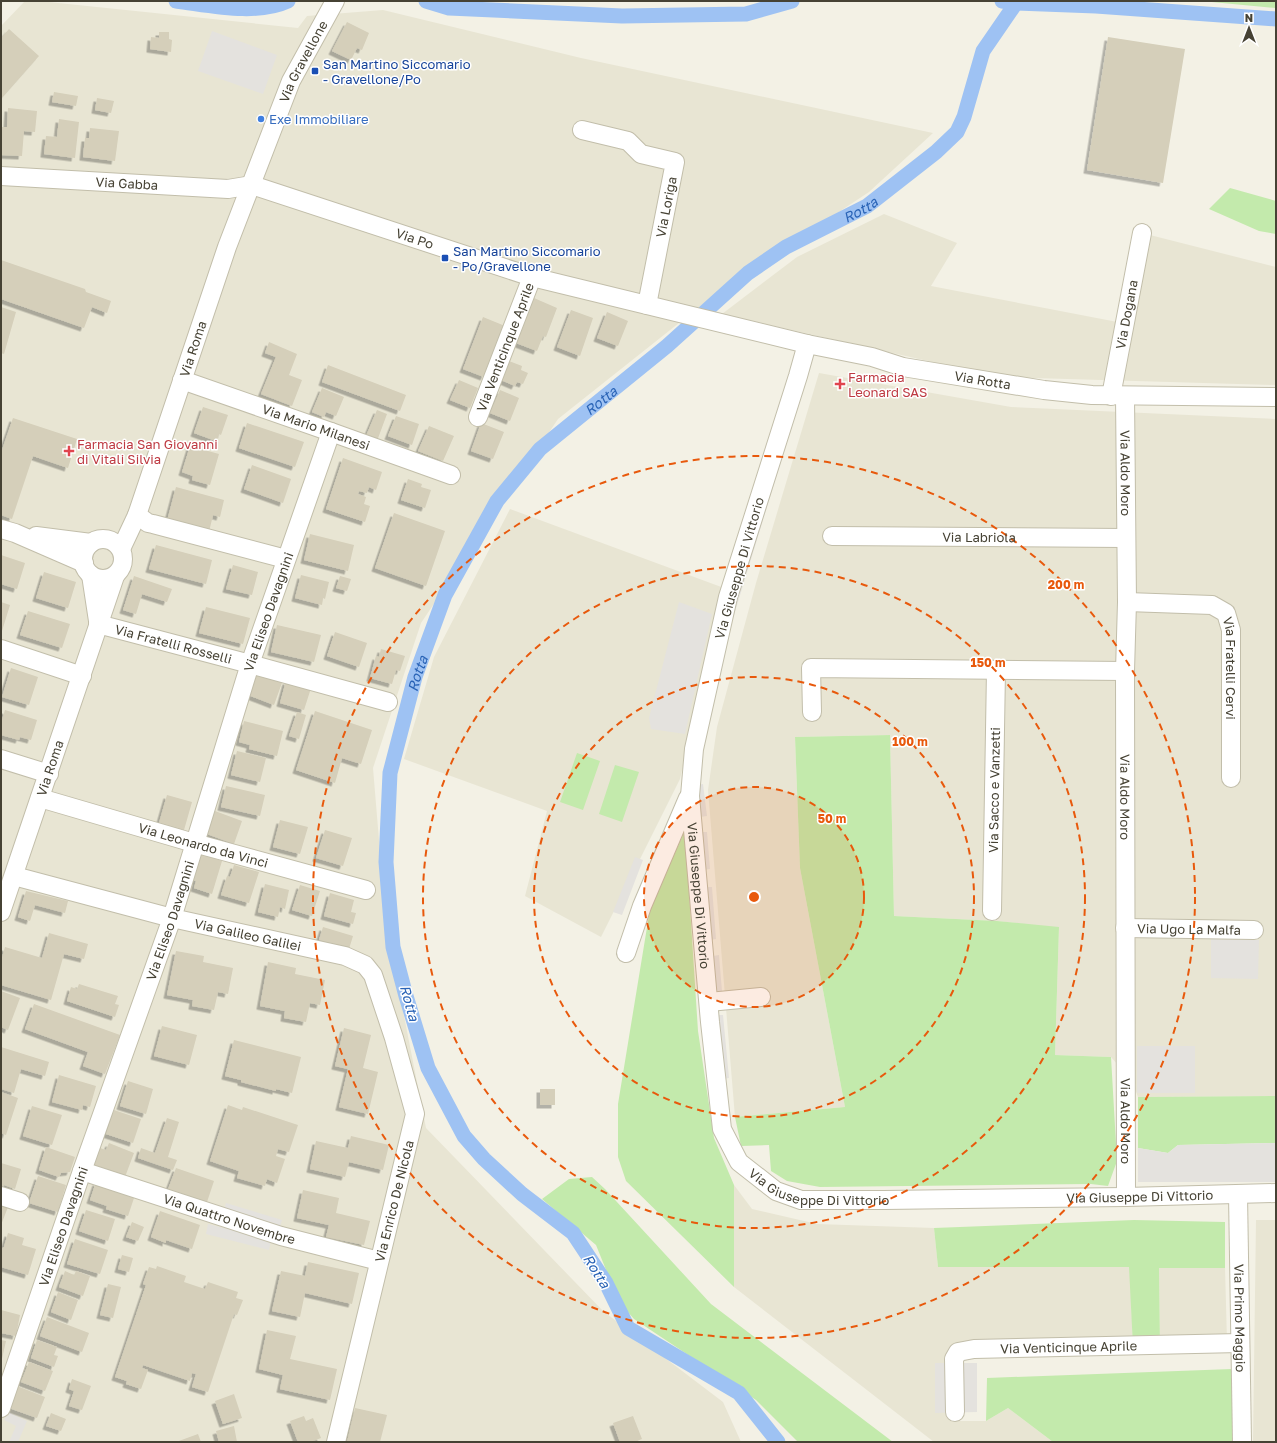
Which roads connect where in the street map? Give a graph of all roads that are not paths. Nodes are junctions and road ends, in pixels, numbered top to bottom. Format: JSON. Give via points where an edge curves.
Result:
{"nodes":[{"id":1,"x":333,"y":4,"type":"edge"},
{"id":2,"x":582,"y":130,"type":"dead end"},
{"id":3,"x":1,"y":176,"type":"edge"},
{"id":4,"x":252,"y":185,"type":"junction"},
{"id":5,"x":1142,"y":233,"type":"dead end"},
{"id":6,"x":532,"y":276,"type":"junction"},
{"id":7,"x":647,"y":305,"type":"junction"},
{"id":8,"x":696,"y":317,"type":"joint"},
{"id":9,"x":807,"y":344,"type":"junction"},
{"id":10,"x":182,"y":380,"type":"junction"},
{"id":11,"x":1118,"y":396,"type":"junction"},
{"id":12,"x":1276,"y":397,"type":"edge"},
{"id":13,"x":478,"y":417,"type":"dead end"},
{"id":14,"x":331,"y":432,"type":"junction"},
{"id":15,"x":451,"y":475,"type":"dead end"},
{"id":16,"x":137,"y":515,"type":"junction"},
{"id":17,"x":8,"y":531,"type":"edge"},
{"id":18,"x":832,"y":536,"type":"dead end"},
{"id":19,"x":1126,"y":538,"type":"junction"},
{"id":20,"x":94,"y":542,"type":"junction"},
{"id":21,"x":121,"y":549,"type":"junction"},
{"id":22,"x":286,"y":559,"type":"junction"},
{"id":23,"x":87,"y":569,"type":"junction"},
{"id":24,"x":115,"y":576,"type":"junction"},
{"id":25,"x":1127,"y":602,"type":"junction"},
{"id":26,"x":98,"y":624,"type":"junction"},
{"id":27,"x":9,"y":651,"type":"edge"},
{"id":28,"x":250,"y":664,"type":"junction"},
{"id":29,"x":996,"y":670,"type":"junction"},
{"id":30,"x":1125,"y":671,"type":"junction"},
{"id":31,"x":82,"y":676,"type":"junction"},
{"id":32,"x":388,"y":702,"type":"dead end"},
{"id":33,"x":812,"y":712,"type":"dead end"},
{"id":34,"x":1,"y":759,"type":"edge"},
{"id":35,"x":49,"y":774,"type":"junction"},
{"id":36,"x":1231,"y":778,"type":"dead end"},
{"id":37,"x":690,"y":796,"type":"junction"},
{"id":38,"x":40,"y":798,"type":"junction"},
{"id":39,"x":194,"y":843,"type":"junction"},
{"id":40,"x":14,"y":876,"type":"junction"},
{"id":41,"x":366,"y":890,"type":"dead end"},
{"id":42,"x":2,"y":905,"type":"edge"},
{"id":43,"x":992,"y":911,"type":"dead end"},
{"id":44,"x":172,"y":918,"type":"junction"},
{"id":45,"x":1125,"y":928,"type":"junction"},
{"id":46,"x":1254,"y":930,"type":"dead end"},
{"id":47,"x":626,"y":953,"type":"dead end"},
{"id":48,"x":365,"y":965,"type":"joint"},
{"id":49,"x":761,"y":996,"type":"dead end"},
{"id":50,"x":709,"y":1002,"type":"junction"},
{"id":51,"x":82,"y":1172,"type":"junction"},
{"id":52,"x":1276,"y":1193,"type":"edge"},
{"id":53,"x":1238,"y":1194,"type":"junction"},
{"id":54,"x":1,"y":1196,"type":"edge"},
{"id":55,"x":1126,"y":1197,"type":"junction"},
{"id":56,"x":20,"y":1202,"type":"dead end"},
{"id":57,"x":379,"y":1261,"type":"junction"},
{"id":58,"x":1240,"y":1343,"type":"junction"},
{"id":59,"x":1,"y":1408,"type":"edge"},
{"id":60,"x":954,"y":1412,"type":"dead end"},
{"id":61,"x":336,"y":1442,"type":"edge"},
{"id":62,"x":1242,"y":1442,"type":"edge"}],
"edges":[{"from":1,"to":4,"type":"street","name":"Via Gravellone","via":[[291,81]]},
{"from":2,"to":7,"type":"street","name":"Via Loriga","via":[[628,140],[641,154],[675,162]]},
{"from":3,"to":4,"type":"street","name":"Via Gabba","via":[[228,189]]},
{"from":4,"to":6,"type":"street","name":"Via Po"},
{"from":4,"to":10,"type":"street","name":"Via Roma","via":[[227,247]]},
{"from":5,"to":11,"type":"street","name":"Via Dogana"},
{"from":6,"to":7,"type":"street","name":"Via Po"},
{"from":6,"to":13,"type":"street","name":"Via Venticinque Aprile"},
{"from":7,"to":8,"type":"street","name":"Via Po"},
{"from":8,"to":9,"type":"street","name":"Via Rotta"},
{"from":9,"to":11,"type":"street","name":"Via Rotta","via":[[872,357],[903,367],[1044,390]]},
{"from":9,"to":37,"type":"street","name":"Via Giuseppe Di Vittorio","via":[[728,597],[694,749]]},
{"from":10,"to":14,"type":"street","name":"Via Mario Milanesi"},
{"from":10,"to":16,"type":"street","name":"Via Roma"},
{"from":11,"to":12,"type":"street","name":"Via Rotta"},
{"from":11,"to":19,"type":"street","name":"Via Aldo Moro"},
{"from":14,"to":15,"type":"street","name":"Via Mario Milanesi"},
{"from":14,"to":22,"type":"street","name":"Via Eliseo Davagnini"},
{"from":16,"to":20,"type":"street"},
{"from":16,"to":21,"type":"street","name":"Via Roma"},
{"from":16,"to":22,"type":"street","via":[[148,523]]},
{"from":17,"to":20,"type":"street"},
{"from":17,"to":23,"type":"street"},
{"from":18,"to":19,"type":"street","name":"Via Labriola"},
{"from":19,"to":25,"type":"street","name":"Via Aldo Moro"},
{"from":20,"to":21,"type":"street","via":[[111,540]]},
{"from":20,"to":23,"type":"street","via":[[85,552]]},
{"from":21,"to":24,"type":"street","via":[[124,561]]},
{"from":22,"to":28,"type":"street","name":"Via Eliseo Davagnini"},
{"from":23,"to":24,"type":"street","via":[[96,578],[109,579]]},
{"from":23,"to":26,"type":"street","name":"Via Roma"},
{"from":24,"to":26,"type":"street","name":"Via Roma"},
{"from":25,"to":30,"type":"street","name":"Via Aldo Moro"},
{"from":25,"to":36,"type":"street","name":"Via Fratelli Cervi","via":[[1212,605],[1226,613],[1232,630]]},
{"from":26,"to":28,"type":"street","name":"Via Fratelli Rosselli"},
{"from":26,"to":31,"type":"street","name":"Via Roma"},
{"from":27,"to":31,"type":"street"},
{"from":28,"to":32,"type":"street","name":"Via Fratelli Rosselli"},
{"from":28,"to":39,"type":"street","name":"Via Eliseo Davagnini"},
{"from":29,"to":30,"type":"street"},
{"from":29,"to":33,"type":"street","via":[[811,668]]},
{"from":29,"to":43,"type":"street","name":"Via Sacco e Vanzetti"},
{"from":30,"to":45,"type":"street","name":"Via Aldo Moro"},
{"from":31,"to":35,"type":"street","name":"Via Roma"},
{"from":34,"to":35,"type":"street"},
{"from":35,"to":38,"type":"street","name":"Via Roma"},
{"from":37,"to":47,"type":"street","name":"Via Giuseppe Di Vittorio","via":[[642,906]]},
{"from":37,"to":50,"type":"street","name":"Via Giuseppe Di Vittorio"},
{"from":38,"to":39,"type":"street","name":"Via Leonardo da Vinci"},
{"from":38,"to":40,"type":"street","name":"Via Roma"},
{"from":39,"to":41,"type":"street","name":"Via Leonardo da Vinci"},
{"from":39,"to":44,"type":"street","name":"Via Eliseo Davagnini"},
{"from":40,"to":42,"type":"street","name":"Via Roma"},
{"from":40,"to":44,"type":"street","name":"Via Galileo Galilei"},
{"from":44,"to":48,"type":"street","name":"Via Galileo Galilei","via":[[345,956]]},
{"from":44,"to":51,"type":"street","name":"Via Eliseo Davagnini"},
{"from":45,"to":46,"type":"street","name":"Via Ugo La Malfa"},
{"from":45,"to":55,"type":"street","name":"Via Aldo Moro"},
{"from":48,"to":57,"type":"street","name":"Via Enrico De Nicola","via":[[373,976],[416,1114]]},
{"from":49,"to":50,"type":"street"},
{"from":50,"to":55,"type":"street","name":"Via Giuseppe Di Vittorio","via":[[722,1129],[739,1162],[776,1191],[802,1200]]},
{"from":51,"to":57,"type":"street","name":"Via Quattro Novembre","via":[[281,1236]]},
{"from":51,"to":59,"type":"street","name":"Via Eliseo Davagnini"},
{"from":52,"to":53,"type":"street","name":"Via Giuseppe Di Vittorio"},
{"from":53,"to":55,"type":"street","name":"Via Giuseppe Di Vittorio"},
{"from":53,"to":58,"type":"street","name":"Via Primo Maggio"},
{"from":54,"to":56,"type":"street"},
{"from":57,"to":61,"type":"street","name":"Via Enrico De Nicola"},
{"from":58,"to":60,"type":"street","name":"Via Venticinque Aprile","via":[[974,1349],[958,1352],[954,1359]]},
{"from":58,"to":62,"type":"street","name":"Via Primo Maggio"}]}
